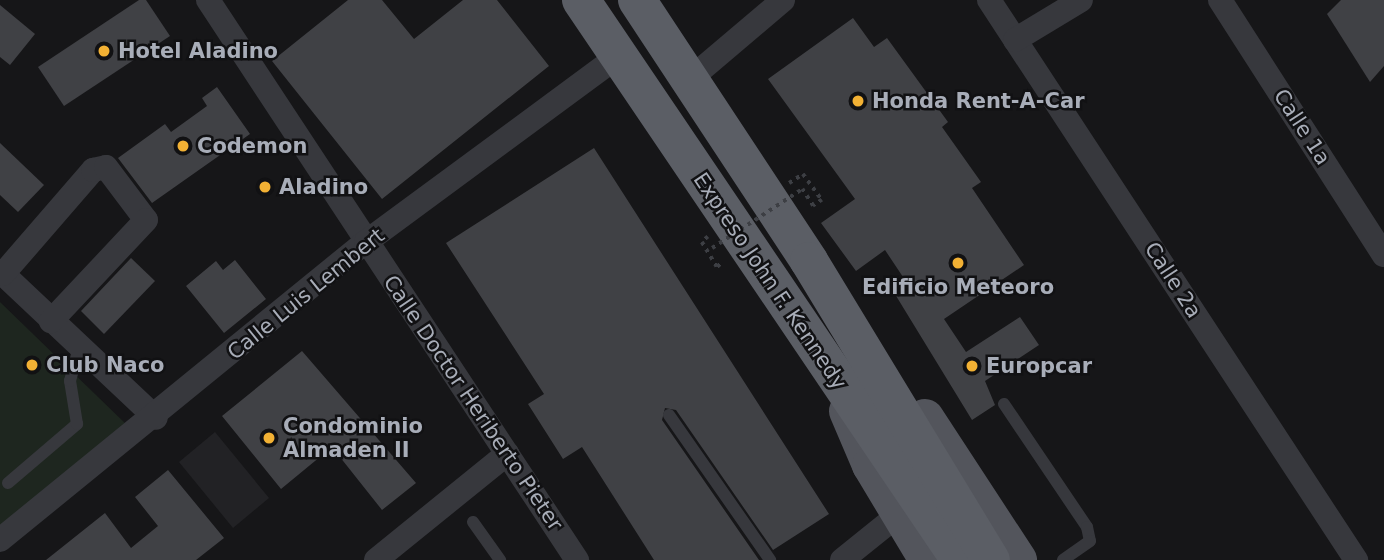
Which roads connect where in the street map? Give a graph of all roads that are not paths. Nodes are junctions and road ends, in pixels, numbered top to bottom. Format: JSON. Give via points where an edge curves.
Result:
{"nodes":[{"id":1,"x":208,"y":0,"type":"edge"},
{"id":2,"x":582,"y":0,"type":"edge"},
{"id":3,"x":637,"y":0,"type":"edge"},
{"id":4,"x":783,"y":0,"type":"edge"},
{"id":5,"x":989,"y":0,"type":"edge"},
{"id":6,"x":1081,"y":0,"type":"edge"},
{"id":7,"x":1220,"y":0,"type":"edge"},
{"id":8,"x":1015,"y":40,"type":"junction"},
{"id":9,"x":618,"y":56,"type":"junction"},
{"id":10,"x":690,"y":79,"type":"junction"},
{"id":11,"x":366,"y":242,"type":"junction"},
{"id":12,"x":1384,"y":255,"type":"edge"},
{"id":13,"x":809,"y":261,"type":"junction"},
{"id":14,"x":1,"y":273,"type":"edge"},
{"id":15,"x":51,"y":321,"type":"junction"},
{"id":16,"x":79,"y":348,"type":"junction"},
{"id":17,"x":1004,"y":404,"type":"dead end"},
{"id":18,"x":669,"y":415,"type":"dead end"},
{"id":19,"x":156,"y":418,"type":"junction"},
{"id":20,"x":507,"y":454,"type":"junction"},
{"id":21,"x":8,"y":483,"type":"dead end"},
{"id":22,"x":920,"y":501,"type":"junction"},
{"id":23,"x":473,"y":522,"type":"dead end"},
{"id":24,"x":0,"y":540,"type":"edge"},
{"id":25,"x":376,"y":560,"type":"edge"},
{"id":26,"x":500,"y":560,"type":"edge"},
{"id":27,"x":577,"y":560,"type":"edge"},
{"id":28,"x":770,"y":560,"type":"edge"},
{"id":29,"x":842,"y":560,"type":"edge"},
{"id":30,"x":928,"y":560,"type":"edge"},
{"id":31,"x":960,"y":560,"type":"edge"},
{"id":32,"x":991,"y":560,"type":"edge"},
{"id":33,"x":1018,"y":560,"type":"edge"},
{"id":34,"x":1063,"y":560,"type":"edge"},
{"id":35,"x":1356,"y":560,"type":"edge"}],
"edges":[{"from":1,"to":11,"type":"street","name":"Calle Doctor Heriberto Pieter"},
{"from":2,"to":9,"type":"highway","name":"Expreso John F. Kennedy"},
{"from":3,"to":10,"type":"highway","name":"Expreso John F. Kennedy"},
{"from":4,"to":10,"type":"street"},
{"from":5,"to":8,"type":"street","name":"Calle 2a"},
{"from":6,"to":8,"type":"street"},
{"from":7,"to":12,"type":"street","name":"Calle 1a"},
{"from":8,"to":35,"type":"street","name":"Calle 2a"},
{"from":9,"to":11,"type":"street","name":"Calle Luis Lembert"},
{"from":9,"to":22,"type":"highway","name":"Expreso John F. Kennedy"},
{"from":10,"to":13,"type":"highway","name":"Expreso John F. Kennedy"},
{"from":11,"to":19,"type":"street","name":"Calle Luis Lembert"},
{"from":11,"to":20,"type":"street","name":"Calle Doctor Heriberto Pieter"},
{"from":13,"to":22,"type":"highway","name":"Expreso John F. Kennedy"},
{"from":13,"to":33,"type":"main road","via":[[895,373]]},
{"from":14,"to":15,"type":"street"},
{"from":14,"to":15,"type":"street","via":[[93,170],[106,167],[146,220]]},
{"from":15,"to":16,"type":"street"},
{"from":16,"to":19,"type":"street"},
{"from":16,"to":21,"type":"lane","via":[[70,381],[77,424]]},
{"from":17,"to":34,"type":"lane","via":[[1087,527],[1090,541]]},
{"from":18,"to":28,"type":"lane"},
{"from":19,"to":24,"type":"street","name":"Calle Luis Lembert"},
{"from":20,"to":25,"type":"street"},
{"from":20,"to":27,"type":"street","name":"Calle Doctor Heriberto Pieter"},
{"from":22,"to":29,"type":"street"},
{"from":22,"to":30,"type":"main road"},
{"from":22,"to":31,"type":"highway","name":"Expreso John F. Kennedy"},
{"from":22,"to":32,"type":"highway","name":"Expreso John F. Kennedy"},
{"from":23,"to":26,"type":"lane"}]}
